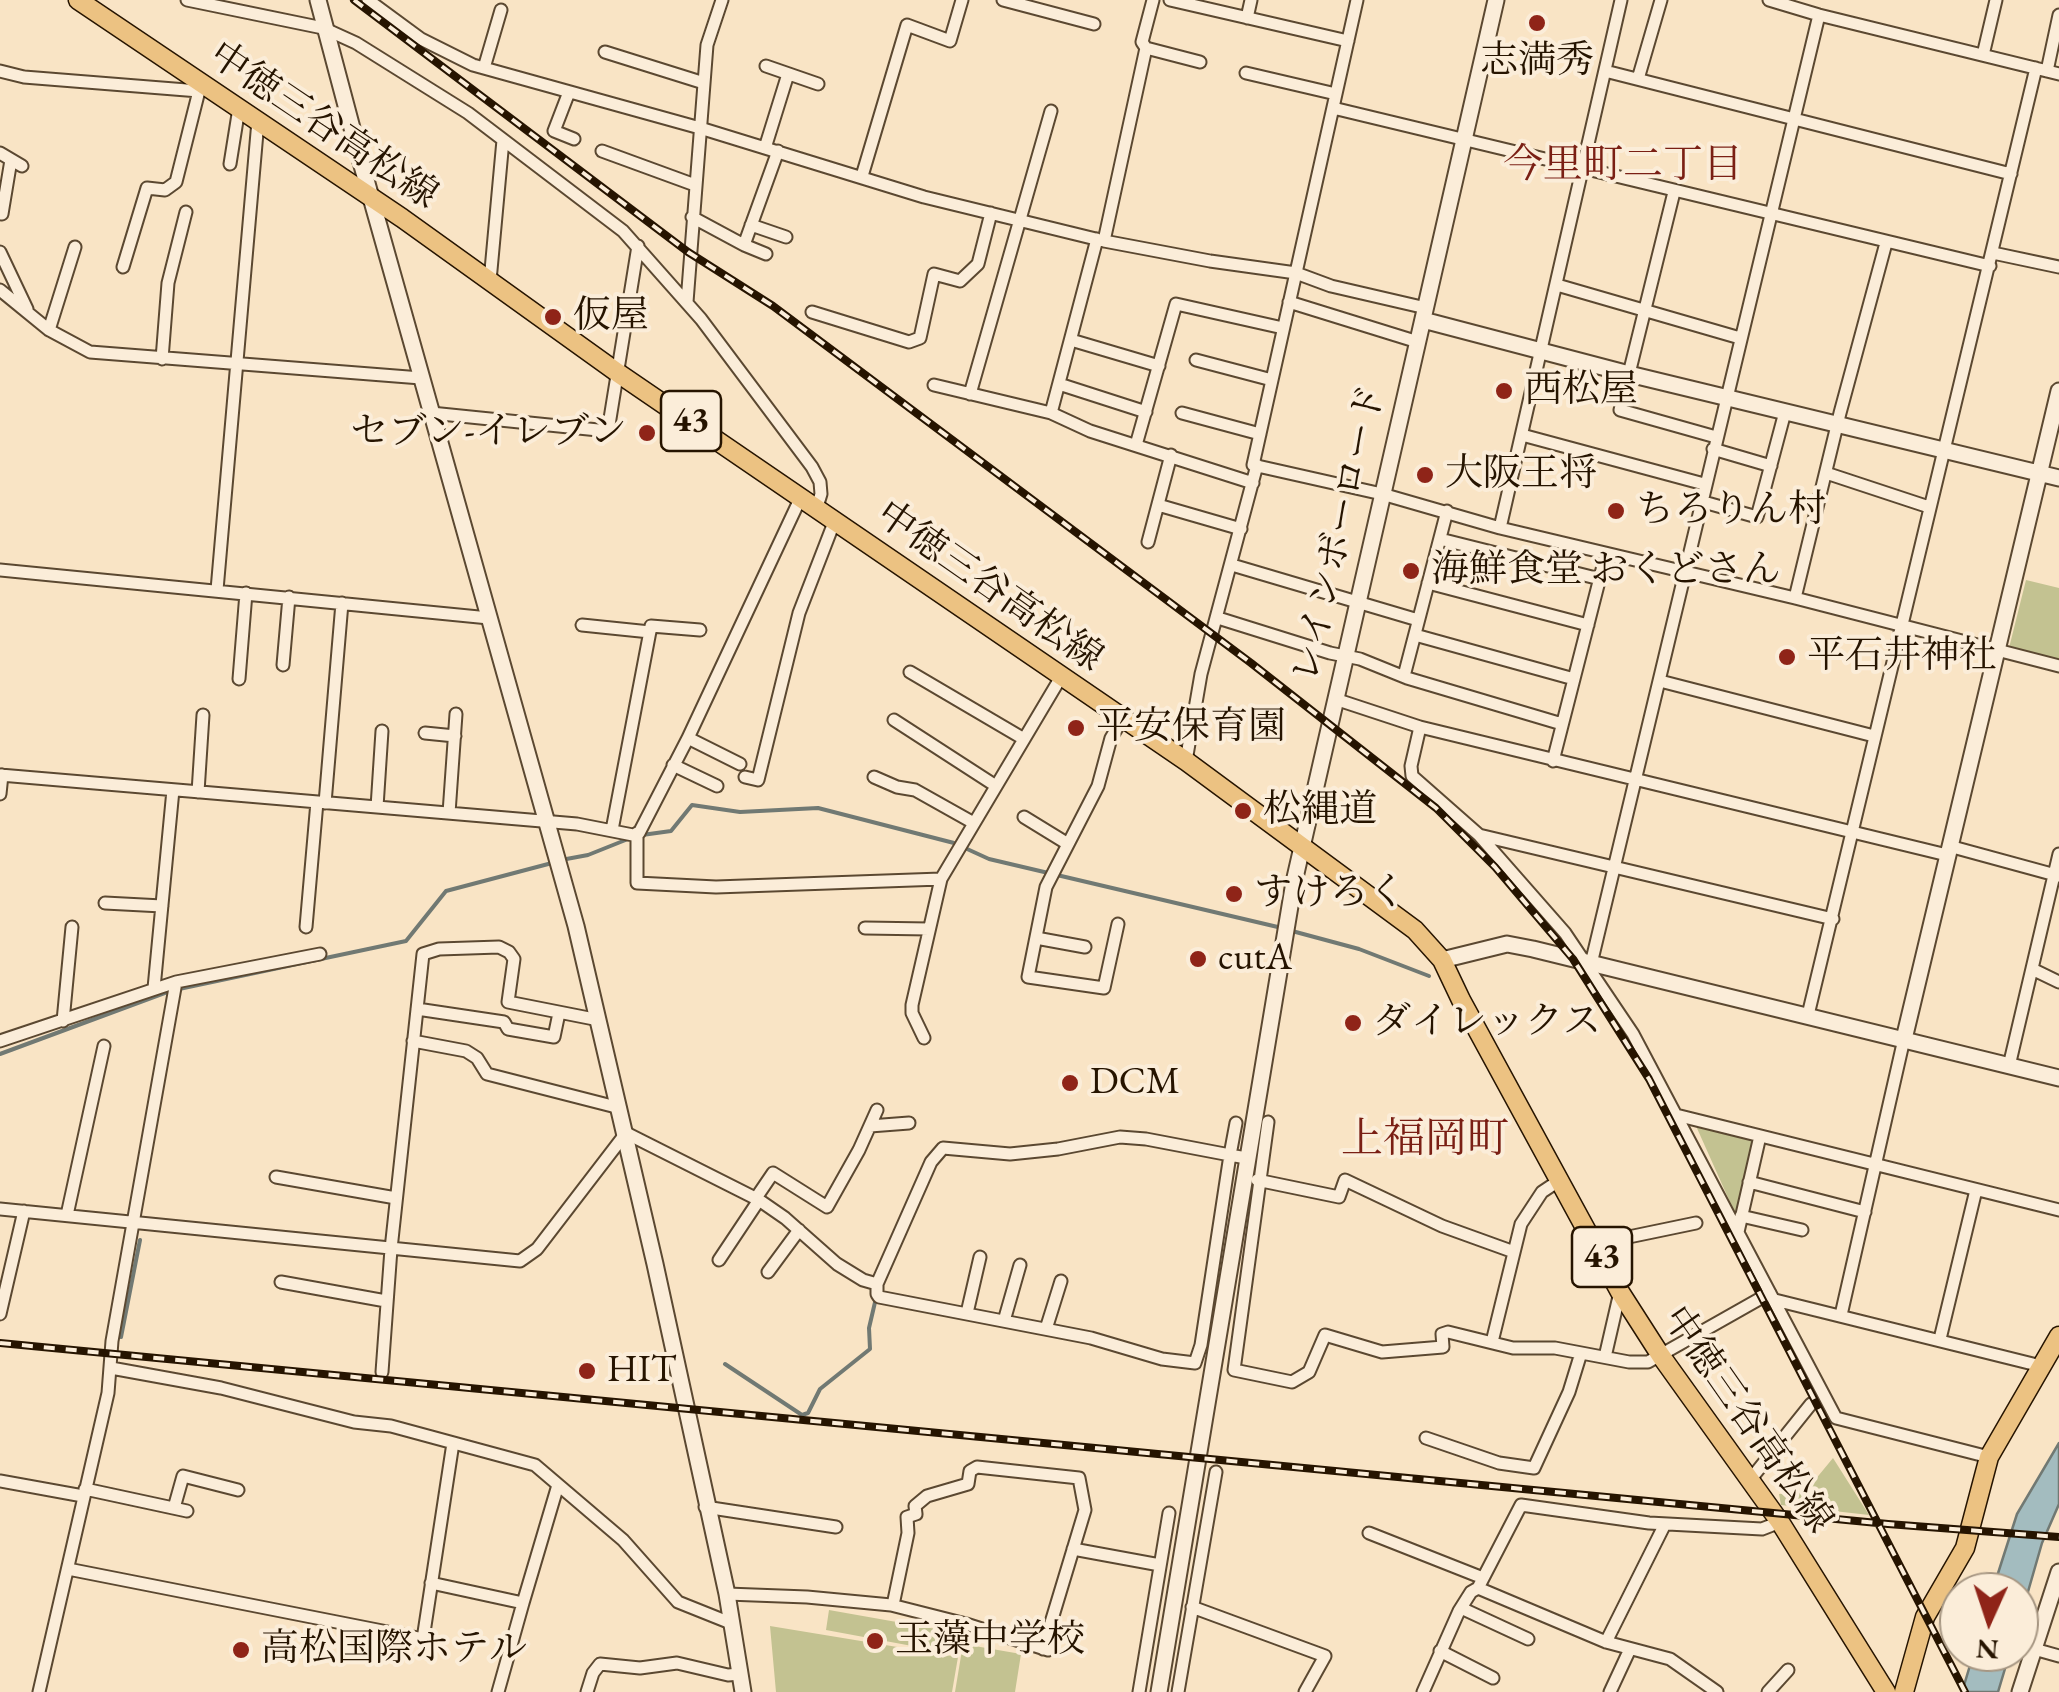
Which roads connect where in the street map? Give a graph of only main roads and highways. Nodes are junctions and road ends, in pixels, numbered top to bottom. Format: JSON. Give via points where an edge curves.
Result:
{"nodes":[{"id":1,"x":78,"y":0,"type":"edge"},
{"id":2,"x":2059,"y":1336,"type":"edge"},
{"id":3,"x":1886,"y":1692,"type":"edge"},
{"id":4,"x":1904,"y":1692,"type":"edge"}],
"edges":[{"from":1,"to":3,"type":"main road","name":"中徳三谷高松線","number":"43","via":[[1186,761],[1415,930],[1442,960],[1620,1292],[1780,1522]]},
{"from":2,"to":4,"type":"main road","via":[[1990,1457],[1965,1548],[1925,1617]]}]}
